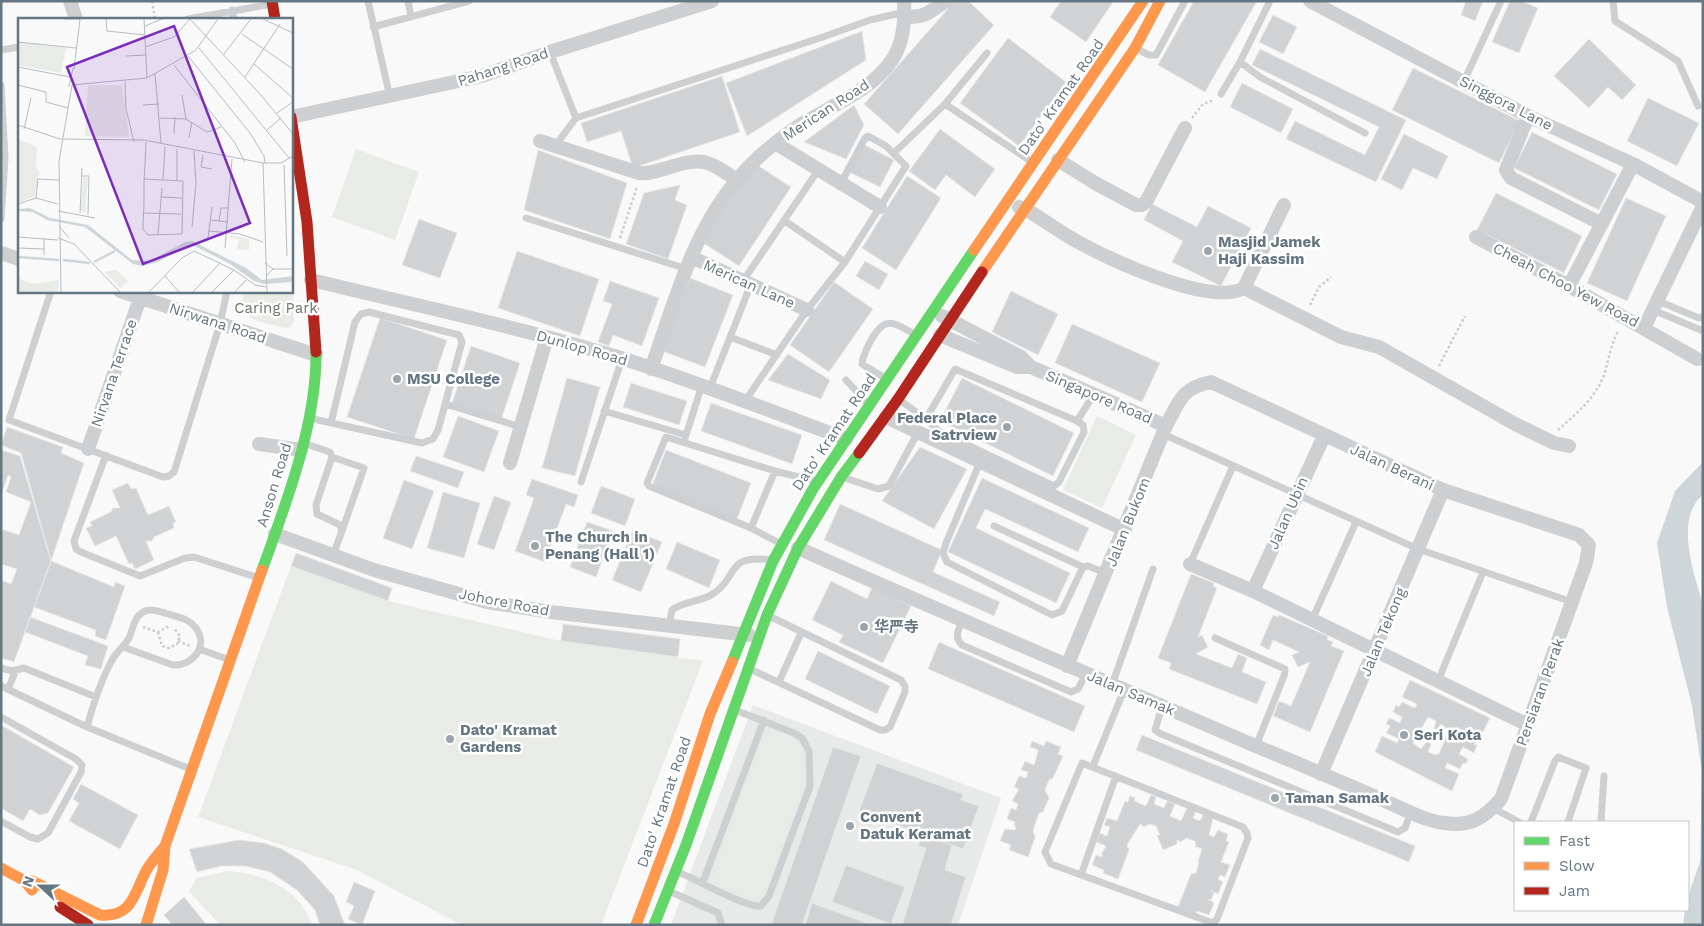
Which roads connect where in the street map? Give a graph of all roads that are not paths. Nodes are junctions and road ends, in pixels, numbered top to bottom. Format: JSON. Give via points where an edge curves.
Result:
{"nodes":[{"id":1,"x":70,"y":1,"type":"edge"},
{"id":2,"x":368,"y":1,"type":"edge"},
{"id":3,"x":408,"y":1,"type":"edge"},
{"id":4,"x":468,"y":1,"type":"edge"},
{"id":5,"x":712,"y":1,"type":"edge"},
{"id":6,"x":947,"y":1,"type":"edge"},
{"id":7,"x":1143,"y":1,"type":"edge"},
{"id":8,"x":1160,"y":1,"type":"edge"},
{"id":9,"x":1185,"y":1,"type":"edge"},
{"id":10,"x":1270,"y":1,"type":"edge"},
{"id":11,"x":1310,"y":1,"type":"edge"},
{"id":12,"x":1500,"y":1,"type":"edge"},
{"id":13,"x":1614,"y":1,"type":"edge"},
{"id":14,"x":272,"y":3,"type":"edge"},
{"id":15,"x":232,"y":10,"type":"junction"},
{"id":16,"x":904,"y":10,"type":"edge"},
{"id":17,"x":411,"y":17,"type":"junction"},
{"id":18,"x":76,"y":18,"type":"edge"},
{"id":19,"x":193,"y":18,"type":"edge"},
{"id":20,"x":234,"y":18,"type":"edge"},
{"id":21,"x":275,"y":18,"type":"edge"},
{"id":22,"x":373,"y":27,"type":"junction"},
{"id":23,"x":18,"y":47,"type":"edge"},
{"id":24,"x":1135,"y":48,"type":"junction"},
{"id":25,"x":1,"y":50,"type":"edge"},
{"id":26,"x":550,"y":52,"type":"junction"},
{"id":27,"x":987,"y":53,"type":"dead end"},
{"id":28,"x":1240,"y":62,"type":"junction"},
{"id":29,"x":1464,"y":81,"type":"junction"},
{"id":30,"x":1,"y":85,"type":"edge"},
{"id":31,"x":1221,"y":94,"type":"road end"},
{"id":32,"x":390,"y":97,"type":"junction"},
{"id":33,"x":945,"y":104,"type":"junction"},
{"id":34,"x":1698,"y":106,"type":"dead end"},
{"id":35,"x":1528,"y":116,"type":"junction"},
{"id":36,"x":292,"y":117,"type":"edge"},
{"id":37,"x":576,"y":118,"type":"junction"},
{"id":38,"x":292,"y":128,"type":"edge"},
{"id":39,"x":1186,"y":128,"type":"road end"},
{"id":40,"x":1365,"y":133,"type":"dead end"},
{"id":41,"x":540,"y":141,"type":"dead end"},
{"id":42,"x":775,"y":143,"type":"junction"},
{"id":43,"x":555,"y":146,"type":"junction"},
{"id":44,"x":294,"y":150,"type":"edge"},
{"id":45,"x":894,"y":153,"type":"junction"},
{"id":46,"x":1058,"y":160,"type":"junction"},
{"id":47,"x":1033,"y":163,"type":"junction"},
{"id":48,"x":1634,"y":164,"type":"junction"},
{"id":49,"x":819,"y":170,"type":"junction"},
{"id":50,"x":737,"y":180,"type":"junction"},
{"id":51,"x":841,"y":183,"type":"junction"},
{"id":52,"x":1703,"y":202,"type":"edge"},
{"id":53,"x":1284,"y":205,"type":"dead end"},
{"id":54,"x":1703,"y":206,"type":"edge"},
{"id":55,"x":880,"y":207,"type":"junction"},
{"id":56,"x":1026,"y":209,"type":"junction"},
{"id":57,"x":998,"y":215,"type":"junction"},
{"id":58,"x":526,"y":218,"type":"dead end"},
{"id":59,"x":1,"y":219,"type":"edge"},
{"id":60,"x":784,"y":221,"type":"junction"},
{"id":61,"x":1602,"y":224,"type":"junction"},
{"id":62,"x":1476,"y":237,"type":"dead end"},
{"id":63,"x":1,"y":253,"type":"edge"},
{"id":64,"x":18,"y":259,"type":"edge"},
{"id":65,"x":845,"y":262,"type":"junction"},
{"id":66,"x":689,"y":263,"type":"junction"},
{"id":67,"x":311,"y":280,"type":"junction"},
{"id":68,"x":747,"y":282,"type":"junction"},
{"id":69,"x":1569,"y":286,"type":"junction"},
{"id":70,"x":1244,"y":288,"type":"junction"},
{"id":71,"x":51,"y":292,"type":"edge"},
{"id":72,"x":124,"y":292,"type":"edge"},
{"id":73,"x":227,"y":292,"type":"edge"},
{"id":74,"x":147,"y":297,"type":"edge"},
{"id":75,"x":1655,"y":306,"type":"junction"},
{"id":76,"x":807,"y":310,"type":"junction"},
{"id":77,"x":933,"y":310,"type":"junction"},
{"id":78,"x":1703,"y":317,"type":"edge"},
{"id":79,"x":950,"y":320,"type":"junction"},
{"id":80,"x":220,"y":324,"type":"junction"},
{"id":81,"x":1644,"y":328,"type":"junction"},
{"id":82,"x":1703,"y":331,"type":"edge"},
{"id":83,"x":940,"y":335,"type":"junction"},
{"id":84,"x":916,"y":336,"type":"junction"},
{"id":85,"x":548,"y":337,"type":"junction"},
{"id":86,"x":730,"y":337,"type":"junction"},
{"id":87,"x":316,"y":355,"type":"junction"},
{"id":88,"x":777,"y":355,"type":"junction"},
{"id":89,"x":1697,"y":358,"type":"dead end"},
{"id":90,"x":622,"y":359,"type":"junction"},
{"id":91,"x":1031,"y":368,"type":"junction"},
{"id":92,"x":651,"y":369,"type":"junction"},
{"id":93,"x":846,"y":380,"type":"dead end"},
{"id":94,"x":888,"y":380,"type":"junction"},
{"id":95,"x":1197,"y":385,"type":"joint"},
{"id":96,"x":706,"y":387,"type":"junction"},
{"id":97,"x":1092,"y":396,"type":"junction"},
{"id":98,"x":898,"y":399,"type":"junction"},
{"id":99,"x":745,"y":401,"type":"junction"},
{"id":100,"x":445,"y":404,"type":"junction"},
{"id":101,"x":869,"y":405,"type":"junction"},
{"id":102,"x":604,"y":411,"type":"junction"},
{"id":103,"x":886,"y":417,"type":"junction"},
{"id":104,"x":308,"y":418,"type":"junction"},
{"id":105,"x":926,"y":419,"type":"junction"},
{"id":106,"x":1077,"y":421,"type":"junction"},
{"id":107,"x":331,"y":423,"type":"junction"},
{"id":108,"x":521,"y":427,"type":"junction"},
{"id":109,"x":1165,"y":430,"type":"junction"},
{"id":110,"x":918,"y":432,"type":"junction"},
{"id":111,"x":1324,"y":436,"type":"junction"},
{"id":112,"x":685,"y":439,"type":"junction"},
{"id":113,"x":846,"y":439,"type":"junction"},
{"id":114,"x":259,"y":444,"type":"dead end"},
{"id":115,"x":302,"y":446,"type":"junction"},
{"id":116,"x":1569,"y":446,"type":"dead end"},
{"id":117,"x":88,"y":449,"type":"junction"},
{"id":118,"x":106,"y":455,"type":"junction"},
{"id":119,"x":332,"y":457,"type":"junction"},
{"id":120,"x":980,"y":462,"type":"junction"},
{"id":121,"x":510,"y":463,"type":"dead end"},
{"id":122,"x":1233,"y":466,"type":"junction"},
{"id":123,"x":775,"y":471,"type":"junction"},
{"id":124,"x":842,"y":476,"type":"junction"},
{"id":125,"x":580,"y":482,"type":"dead end"},
{"id":126,"x":818,"y":482,"type":"junction"},
{"id":127,"x":1443,"y":490,"type":"junction"},
{"id":128,"x":1296,"y":495,"type":"junction"},
{"id":129,"x":1356,"y":522,"type":"junction"},
{"id":130,"x":994,"y":526,"type":"dead end"},
{"id":131,"x":751,"y":528,"type":"junction"},
{"id":132,"x":342,"y":530,"type":"junction"},
{"id":133,"x":1125,"y":530,"type":"junction"},
{"id":134,"x":275,"y":534,"type":"junction"},
{"id":135,"x":781,"y":545,"type":"junction"},
{"id":136,"x":1589,"y":545,"type":"joint"},
{"id":137,"x":798,"y":548,"type":"junction"},
{"id":138,"x":1418,"y":550,"type":"junction"},
{"id":139,"x":333,"y":555,"type":"junction"},
{"id":140,"x":773,"y":561,"type":"junction"},
{"id":141,"x":1190,"y":564,"type":"joint"},
{"id":142,"x":1083,"y":567,"type":"junction"},
{"id":143,"x":1153,"y":569,"type":"dead end"},
{"id":144,"x":1483,"y":572,"type":"junction"},
{"id":145,"x":1107,"y":574,"type":"junction"},
{"id":146,"x":260,"y":578,"type":"junction"},
{"id":147,"x":1253,"y":591,"type":"junction"},
{"id":148,"x":1572,"y":602,"type":"junction"},
{"id":149,"x":767,"y":615,"type":"junction"},
{"id":150,"x":1312,"y":620,"type":"junction"},
{"id":151,"x":962,"y":621,"type":"junction"},
{"id":152,"x":669,"y":626,"type":"junction"},
{"id":153,"x":801,"y":633,"type":"junction"},
{"id":154,"x":742,"y":634,"type":"junction"},
{"id":155,"x":759,"y":637,"type":"junction"},
{"id":156,"x":1215,"y":638,"type":"dead end"},
{"id":157,"x":123,"y":647,"type":"junction"},
{"id":158,"x":199,"y":649,"type":"junction"},
{"id":159,"x":1375,"y":651,"type":"junction"},
{"id":160,"x":230,"y":660,"type":"junction"},
{"id":161,"x":1067,"y":666,"type":"junction"},
{"id":162,"x":1,"y":668,"type":"edge"},
{"id":163,"x":747,"y":668,"type":"junction"},
{"id":164,"x":16,"y":670,"type":"junction"},
{"id":165,"x":1086,"y":674,"type":"junction"},
{"id":166,"x":1438,"y":681,"type":"junction"},
{"id":167,"x":779,"y":682,"type":"junction"},
{"id":168,"x":1118,"y":687,"type":"junction"},
{"id":169,"x":4,"y":688,"type":"edge"},
{"id":170,"x":96,"y":697,"type":"junction"},
{"id":171,"x":1162,"y":707,"type":"junction"},
{"id":172,"x":732,"y":709,"type":"junction"},
{"id":173,"x":1,"y":717,"type":"edge"},
{"id":174,"x":764,"y":720,"type":"junction"},
{"id":175,"x":1528,"y":725,"type":"junction"},
{"id":176,"x":87,"y":727,"type":"junction"},
{"id":177,"x":1256,"y":746,"type":"junction"},
{"id":178,"x":1093,"y":766,"type":"junction"},
{"id":179,"x":191,"y":770,"type":"junction"},
{"id":180,"x":1321,"y":774,"type":"junction"},
{"id":181,"x":1116,"y":776,"type":"junction"},
{"id":182,"x":1604,"y":776,"type":"dead end"},
{"id":183,"x":1493,"y":808,"type":"junction"},
{"id":184,"x":1411,"y":812,"type":"junction"},
{"id":185,"x":1,"y":821,"type":"edge"},
{"id":186,"x":1516,"y":821,"type":"edge"},
{"id":187,"x":1531,"y":821,"type":"edge"},
{"id":188,"x":1568,"y":821,"type":"edge"},
{"id":189,"x":1601,"y":821,"type":"edge"},
{"id":190,"x":1468,"y":822,"type":"joint"},
{"id":191,"x":165,"y":846,"type":"junction"},
{"id":192,"x":1,"y":868,"type":"edge"},
{"id":193,"x":676,"y":871,"type":"junction"},
{"id":194,"x":1080,"y":875,"type":"junction"},
{"id":195,"x":25,"y":881,"type":"junction"},
{"id":196,"x":703,"y":882,"type":"junction"},
{"id":197,"x":668,"y":890,"type":"junction"},
{"id":198,"x":88,"y":925,"type":"edge"},
{"id":199,"x":146,"y":925,"type":"edge"},
{"id":200,"x":636,"y":925,"type":"edge"},
{"id":201,"x":654,"y":925,"type":"edge"},
{"id":202,"x":722,"y":925,"type":"edge"}],
"edges":[{"from":1,"to":18,"type":"street"},
{"from":2,"to":22,"type":"lane"},
{"from":3,"to":17,"type":"lane"},
{"from":4,"to":17,"type":"lane"},
{"from":5,"to":26,"type":"street","name":"Pahang Road"},
{"from":6,"to":16,"type":"street","via":[[922,17]]},
{"from":7,"to":47,"type":"main road","name":"Dato' Kramat Road"},
{"from":8,"to":24,"type":"main road","name":"Dato' Kramat Road"},
{"from":9,"to":24,"type":"lane","via":[[1156,55]]},
{"from":10,"to":28,"type":"lane"},
{"from":11,"to":29,"type":"street","name":"Singgora Lane"},
{"from":12,"to":29,"type":"lane"},
{"from":13,"to":34,"type":"lane","via":[[1615,21],[1678,61]]},
{"from":14,"to":15,"type":"lane"},
{"from":14,"to":21,"type":"main road"},
{"from":15,"to":19,"type":"lane"},
{"from":15,"to":20,"type":"lane"},
{"from":16,"to":37,"type":"lane"},
{"from":16,"to":42,"type":"street","name":"Merican Road","via":[[893,59],[878,76]]},
{"from":17,"to":22,"type":"lane"},
{"from":22,"to":32,"type":"lane"},
{"from":23,"to":25,"type":"lane"},
{"from":24,"to":46,"type":"main road","name":"Dato' Kramat Road"},
{"from":26,"to":32,"type":"street","name":"Pahang Road","via":[[482,76]]},
{"from":26,"to":37,"type":"lane"},
{"from":27,"to":33,"type":"lane"},
{"from":28,"to":31,"type":"lane"},
{"from":28,"to":40,"type":"lane","via":[[1260,77]]},
{"from":29,"to":35,"type":"street","name":"Singgora Lane"},
{"from":30,"to":59,"type":"lane","via":[[4,158]]},
{"from":32,"to":36,"type":"street","name":"Pahang Road"},
{"from":33,"to":45,"type":"lane"},
{"from":33,"to":47,"type":"lane"},
{"from":35,"to":48,"type":"street","name":"Singgora Lane"},
{"from":35,"to":61,"type":"street","via":[[1506,170],[1511,178]]},
{"from":37,"to":43,"type":"lane"},
{"from":38,"to":44,"type":"main road","name":"Anson Road"},
{"from":39,"to":46,"type":"street","via":[[1142,206]]},
{"from":41,"to":43,"type":"street"},
{"from":42,"to":49,"type":"street"},
{"from":42,"to":50,"type":"street","name":"Merican Road"},
{"from":43,"to":50,"type":"street","via":[[642,173],[696,160],[714,165]]},
{"from":44,"to":67,"type":"main road","name":"Anson Road","via":[[307,222]]},
{"from":45,"to":51,"type":"lane","via":[[868,136]]},
{"from":45,"to":55,"type":"lane","via":[[906,166]]},
{"from":46,"to":56,"type":"main road","name":"Dato' Kramat Road"},
{"from":47,"to":57,"type":"main road","name":"Dato' Kramat Road"},
{"from":48,"to":52,"type":"street","name":"Singgora Lane"},
{"from":48,"to":61,"type":"street"},
{"from":49,"to":51,"type":"street"},
{"from":49,"to":60,"type":"lane"},
{"from":50,"to":66,"type":"street","name":"Merican Road","via":[[712,214]]},
{"from":51,"to":55,"type":"street"},
{"from":53,"to":70,"type":"street"},
{"from":54,"to":75,"type":"street","name":"Cheah Choo Yew Road"},
{"from":55,"to":65,"type":"lane"},
{"from":56,"to":57,"type":"street","via":[[1013,206]]},
{"from":56,"to":70,"type":"street","via":[[1077,242],[1142,273],[1205,291],[1236,293]]},
{"from":56,"to":79,"type":"main road","name":"Dato' Kramat Road"},
{"from":57,"to":77,"type":"main road","name":"Dato' Kramat Road"},
{"from":58,"to":66,"type":"lane","via":[[617,247]]},
{"from":60,"to":65,"type":"lane"},
{"from":60,"to":68,"type":"lane"},
{"from":61,"to":69,"type":"street"},
{"from":62,"to":69,"type":"street","name":"Cheah Choo Yew Road"},
{"from":63,"to":64,"type":"street"},
{"from":65,"to":76,"type":"lane"},
{"from":66,"to":68,"type":"street","name":"Merican Lane"},
{"from":66,"to":92,"type":"street","name":"Merican Road"},
{"from":67,"to":85,"type":"street","name":"Dunlop Road"},
{"from":67,"to":87,"type":"main road","name":"Anson Road"},
{"from":68,"to":76,"type":"street","name":"Merican Lane"},
{"from":68,"to":86,"type":"lane"},
{"from":69,"to":81,"type":"street","name":"Cheah Choo Yew Road"},
{"from":70,"to":116,"type":"street","via":[[1340,337],[1379,347],[1547,440]]},
{"from":71,"to":117,"type":"lane","via":[[9,420]]},
{"from":72,"to":74,"type":"street","name":"Nirwana Road"},
{"from":73,"to":80,"type":"lane"},
{"from":74,"to":80,"type":"street","name":"Nirwana Road"},
{"from":74,"to":117,"type":"street","name":"Nirvana Terrace"},
{"from":75,"to":78,"type":"lane"},
{"from":75,"to":81,"type":"street","name":"Cheah Choo Yew Road"},
{"from":75,"to":82,"type":"lane"},
{"from":76,"to":88,"type":"lane"},
{"from":77,"to":79,"type":"street","name":"Singapore Road"},
{"from":77,"to":84,"type":"main road","name":"Dato' Kramat Road"},
{"from":79,"to":83,"type":"main road","name":"Dato' Kramat Road"},
{"from":79,"to":91,"type":"street","name":"Singapore Road","via":[[1021,357]]},
{"from":80,"to":87,"type":"street","name":"Nirwana Road"},
{"from":80,"to":118,"type":"lane","via":[[174,472],[163,477]]},
{"from":81,"to":89,"type":"street"},
{"from":83,"to":91,"type":"street","name":"Singapore Road","via":[[1016,367]]},
{"from":83,"to":98,"type":"main road","name":"Dato' Kramat Road"},
{"from":84,"to":94,"type":"main road","name":"Dato' Kramat Road"},
{"from":84,"to":94,"type":"lane","via":[[896,324],[878,328],[862,356],[862,364]]},
{"from":85,"to":90,"type":"street","name":"Dunlop Road"},
{"from":85,"to":108,"type":"street"},
{"from":86,"to":88,"type":"lane"},
{"from":86,"to":96,"type":"lane"},
{"from":87,"to":104,"type":"main road","name":"Anson Road"},
{"from":88,"to":99,"type":"lane"},
{"from":90,"to":92,"type":"street","name":"Dunlop Road"},
{"from":90,"to":102,"type":"lane"},
{"from":91,"to":97,"type":"street","name":"Singapore Road"},
{"from":92,"to":96,"type":"street","name":"Dunlop Road"},
{"from":93,"to":101,"type":"lane"},
{"from":94,"to":101,"type":"main road","name":"Dato' Kramat Road"},
{"from":95,"to":109,"type":"street","name":"Jalan Bukom","via":[[1183,394]]},
{"from":95,"to":111,"type":"street","name":"Jalan Berani","via":[[1211,382]]},
{"from":96,"to":99,"type":"street","name":"Dunlop Road"},
{"from":96,"to":112,"type":"lane"},
{"from":97,"to":106,"type":"lane"},
{"from":97,"to":109,"type":"street","name":"Singapore Road"},
{"from":98,"to":103,"type":"main road","name":"Dato' Kramat Road"},
{"from":98,"to":105,"type":"lane"},
{"from":99,"to":113,"type":"street","name":"Dunlop Road"},
{"from":100,"to":107,"type":"lane","via":[[438,430],[432,439],[422,443]]},
{"from":100,"to":107,"type":"lane","via":[[462,342],[459,335],[369,312],[361,314],[355,322]]},
{"from":100,"to":108,"type":"lane"},
{"from":101,"to":113,"type":"main road","name":"Dato' Kramat Road"},
{"from":102,"to":112,"type":"lane"},
{"from":102,"to":125,"type":"lane"},
{"from":103,"to":110,"type":"street"},
{"from":103,"to":124,"type":"main road","name":"Dato' Kramat Road"},
{"from":104,"to":107,"type":"lane"},
{"from":104,"to":115,"type":"main road","name":"Anson Road"},
{"from":105,"to":106,"type":"lane","via":[[955,369]]},
{"from":105,"to":106,"type":"lane","via":[[940,432],[1054,486],[1060,482],[1084,432],[1083,425]]},
{"from":108,"to":121,"type":"street"},
{"from":109,"to":122,"type":"lane"},
{"from":109,"to":133,"type":"street","name":"Jalan Bukom"},
{"from":110,"to":120,"type":"street"},
{"from":110,"to":124,"type":"lane","via":[[889,486],[878,489]]},
{"from":111,"to":127,"type":"street","name":"Jalan Berani"},
{"from":111,"to":128,"type":"street","name":"Jalan Ubin"},
{"from":112,"to":123,"type":"lane"},
{"from":112,"to":131,"type":"lane","via":[[666,437],[647,483],[649,486]]},
{"from":113,"to":126,"type":"main road","name":"Dato' Kramat Road"},
{"from":114,"to":115,"type":"street"},
{"from":115,"to":119,"type":"lane","via":[[330,452]]},
{"from":115,"to":134,"type":"main road","name":"Anson Road"},
{"from":117,"to":118,"type":"lane"},
{"from":118,"to":146,"type":"lane","via":[[74,541],[81,552],[140,576],[194,557]]},
{"from":119,"to":132,"type":"lane","via":[[316,505],[317,514],[340,525]]},
{"from":119,"to":132,"type":"lane","via":[[364,468]]},
{"from":120,"to":133,"type":"street"},
{"from":120,"to":142,"type":"lane","via":[[946,543],[943,553],[947,562],[1052,615],[1062,611]]},
{"from":122,"to":128,"type":"lane"},
{"from":122,"to":141,"type":"lane"},
{"from":123,"to":126,"type":"lane"},
{"from":123,"to":131,"type":"lane"},
{"from":124,"to":137,"type":"main road","name":"Dato' Kramat Road"},
{"from":126,"to":135,"type":"main road","name":"Dato' Kramat Road"},
{"from":127,"to":136,"type":"street","name":"Jalan Berani","via":[[1579,536]]},
{"from":127,"to":138,"type":"street","name":"Jalan Tekong"},
{"from":128,"to":129,"type":"lane"},
{"from":128,"to":147,"type":"street","name":"Jalan Ubin"},
{"from":129,"to":138,"type":"lane"},
{"from":129,"to":150,"type":"lane"},
{"from":130,"to":142,"type":"lane"},
{"from":131,"to":135,"type":"lane"},
{"from":132,"to":139,"type":"lane"},
{"from":133,"to":145,"type":"street","name":"Jalan Bukom"},
{"from":134,"to":139,"type":"street","name":"Johore Road"},
{"from":134,"to":146,"type":"main road","name":"Anson Road"},
{"from":135,"to":140,"type":"main road","name":"Dato' Kramat Road"},
{"from":136,"to":148,"type":"street","name":"Persiaran Perak"},
{"from":137,"to":149,"type":"main road","name":"Dato' Kramat Road"},
{"from":137,"to":151,"type":"street","name":"Jalan Samak"},
{"from":138,"to":144,"type":"lane"},
{"from":138,"to":159,"type":"street","name":"Jalan Tekong"},
{"from":139,"to":152,"type":"street","name":"Johore Road","via":[[487,602]]},
{"from":140,"to":152,"type":"lane","via":[[749,558],[739,562],[718,590],[672,610]]},
{"from":140,"to":154,"type":"main road","name":"Dato' Kramat Road"},
{"from":141,"to":147,"type":"street"},
{"from":142,"to":145,"type":"lane"},
{"from":143,"to":168,"type":"lane"},
{"from":144,"to":148,"type":"lane"},
{"from":144,"to":166,"type":"lane"},
{"from":145,"to":161,"type":"street","name":"Jalan Bukom"},
{"from":146,"to":160,"type":"main road","name":"Anson Road"},
{"from":147,"to":150,"type":"street"},
{"from":148,"to":175,"type":"street","name":"Persiaran Perak"},
{"from":149,"to":153,"type":"lane"},
{"from":149,"to":155,"type":"main road","name":"Dato' Kramat Road"},
{"from":150,"to":159,"type":"street"},
{"from":151,"to":161,"type":"street","name":"Jalan Samak"},
{"from":151,"to":165,"type":"lane","via":[[956,634],[962,645],[1053,684],[1075,692]]},
{"from":152,"to":154,"type":"street","name":"Johore Road"},
{"from":153,"to":167,"type":"lane"},
{"from":153,"to":167,"type":"lane","via":[[901,680],[905,692],[890,727],[880,730]]},
{"from":154,"to":155,"type":"street","name":"Johore Road"},
{"from":154,"to":200,"type":"main road","name":"Dato' Kramat Road","via":[[710,714]]},
{"from":155,"to":163,"type":"main road","name":"Dato' Kramat Road"},
{"from":156,"to":177,"type":"lane","via":[[1285,669]]},
{"from":157,"to":158,"type":"lane","via":[[181,666],[194,658]]},
{"from":157,"to":158,"type":"lane","via":[[137,617],[148,609],[187,620],[199,633],[202,642]]},
{"from":157,"to":170,"type":"lane","via":[[110,663]]},
{"from":158,"to":160,"type":"lane"},
{"from":159,"to":166,"type":"street"},
{"from":159,"to":180,"type":"street","name":"Jalan Tekong"},
{"from":160,"to":179,"type":"main road","name":"Anson Road"},
{"from":161,"to":165,"type":"street","name":"Jalan Samak"},
{"from":162,"to":164,"type":"lane"},
{"from":163,"to":167,"type":"lane"},
{"from":163,"to":172,"type":"main road","name":"Dato' Kramat Road"},
{"from":164,"to":169,"type":"lane"},
{"from":164,"to":170,"type":"lane","via":[[24,668]]},
{"from":165,"to":168,"type":"street","name":"Jalan Samak"},
{"from":166,"to":175,"type":"street"},
{"from":168,"to":171,"type":"street","name":"Jalan Samak"},
{"from":168,"to":178,"type":"lane"},
{"from":169,"to":176,"type":"lane"},
{"from":170,"to":176,"type":"lane"},
{"from":171,"to":177,"type":"street","name":"Jalan Samak"},
{"from":171,"to":184,"type":"lane","via":[[1155,726],[1159,733],[1398,832],[1405,828]]},
{"from":172,"to":174,"type":"lane"},
{"from":172,"to":193,"type":"main road","name":"Dato' Kramat Road"},
{"from":173,"to":185,"type":"lane","via":[[82,765],[82,772],[48,833],[38,839],[30,838]]},
{"from":174,"to":196,"type":"lane"},
{"from":174,"to":196,"type":"lane","via":[[802,738],[809,751],[810,777],[810,786],[769,896],[761,906],[755,907]]},
{"from":175,"to":183,"type":"street","name":"Persiaran Perak","via":[[1501,799]]},
{"from":176,"to":179,"type":"lane"},
{"from":177,"to":180,"type":"street","name":"Jalan Samak"},
{"from":178,"to":181,"type":"lane"},
{"from":178,"to":194,"type":"lane","via":[[1086,763],[1079,766],[1045,852],[1051,864]]},
{"from":179,"to":191,"type":"main road","name":"Anson Road"},
{"from":180,"to":184,"type":"street","name":"Jalan Samak"},
{"from":181,"to":194,"type":"lane"},
{"from":181,"to":194,"type":"lane","via":[[1243,827],[1248,838],[1213,923]]},
{"from":182,"to":189,"type":"lane"},
{"from":183,"to":186,"type":"lane"},
{"from":183,"to":190,"type":"street","name":"Persiaran Perak","via":[[1486,816]]},
{"from":184,"to":190,"type":"street","name":"Jalan Samak","via":[[1444,823]]},
{"from":187,"to":188,"type":"lane","via":[[1558,757],[1586,768]]},
{"from":191,"to":195,"type":"main road","via":[[149,865],[132,900],[122,913],[110,918],[32,881]]},
{"from":191,"to":199,"type":"main road","via":[[163,870]]},
{"from":192,"to":195,"type":"main road"},
{"from":193,"to":196,"type":"lane"},
{"from":193,"to":197,"type":"main road","name":"Dato' Kramat Road"},
{"from":195,"to":198,"type":"main road","via":[[31,889]]},
{"from":197,"to":201,"type":"main road","name":"Dato' Kramat Road"},
{"from":197,"to":202,"type":"lane","via":[[718,913]]}]}
